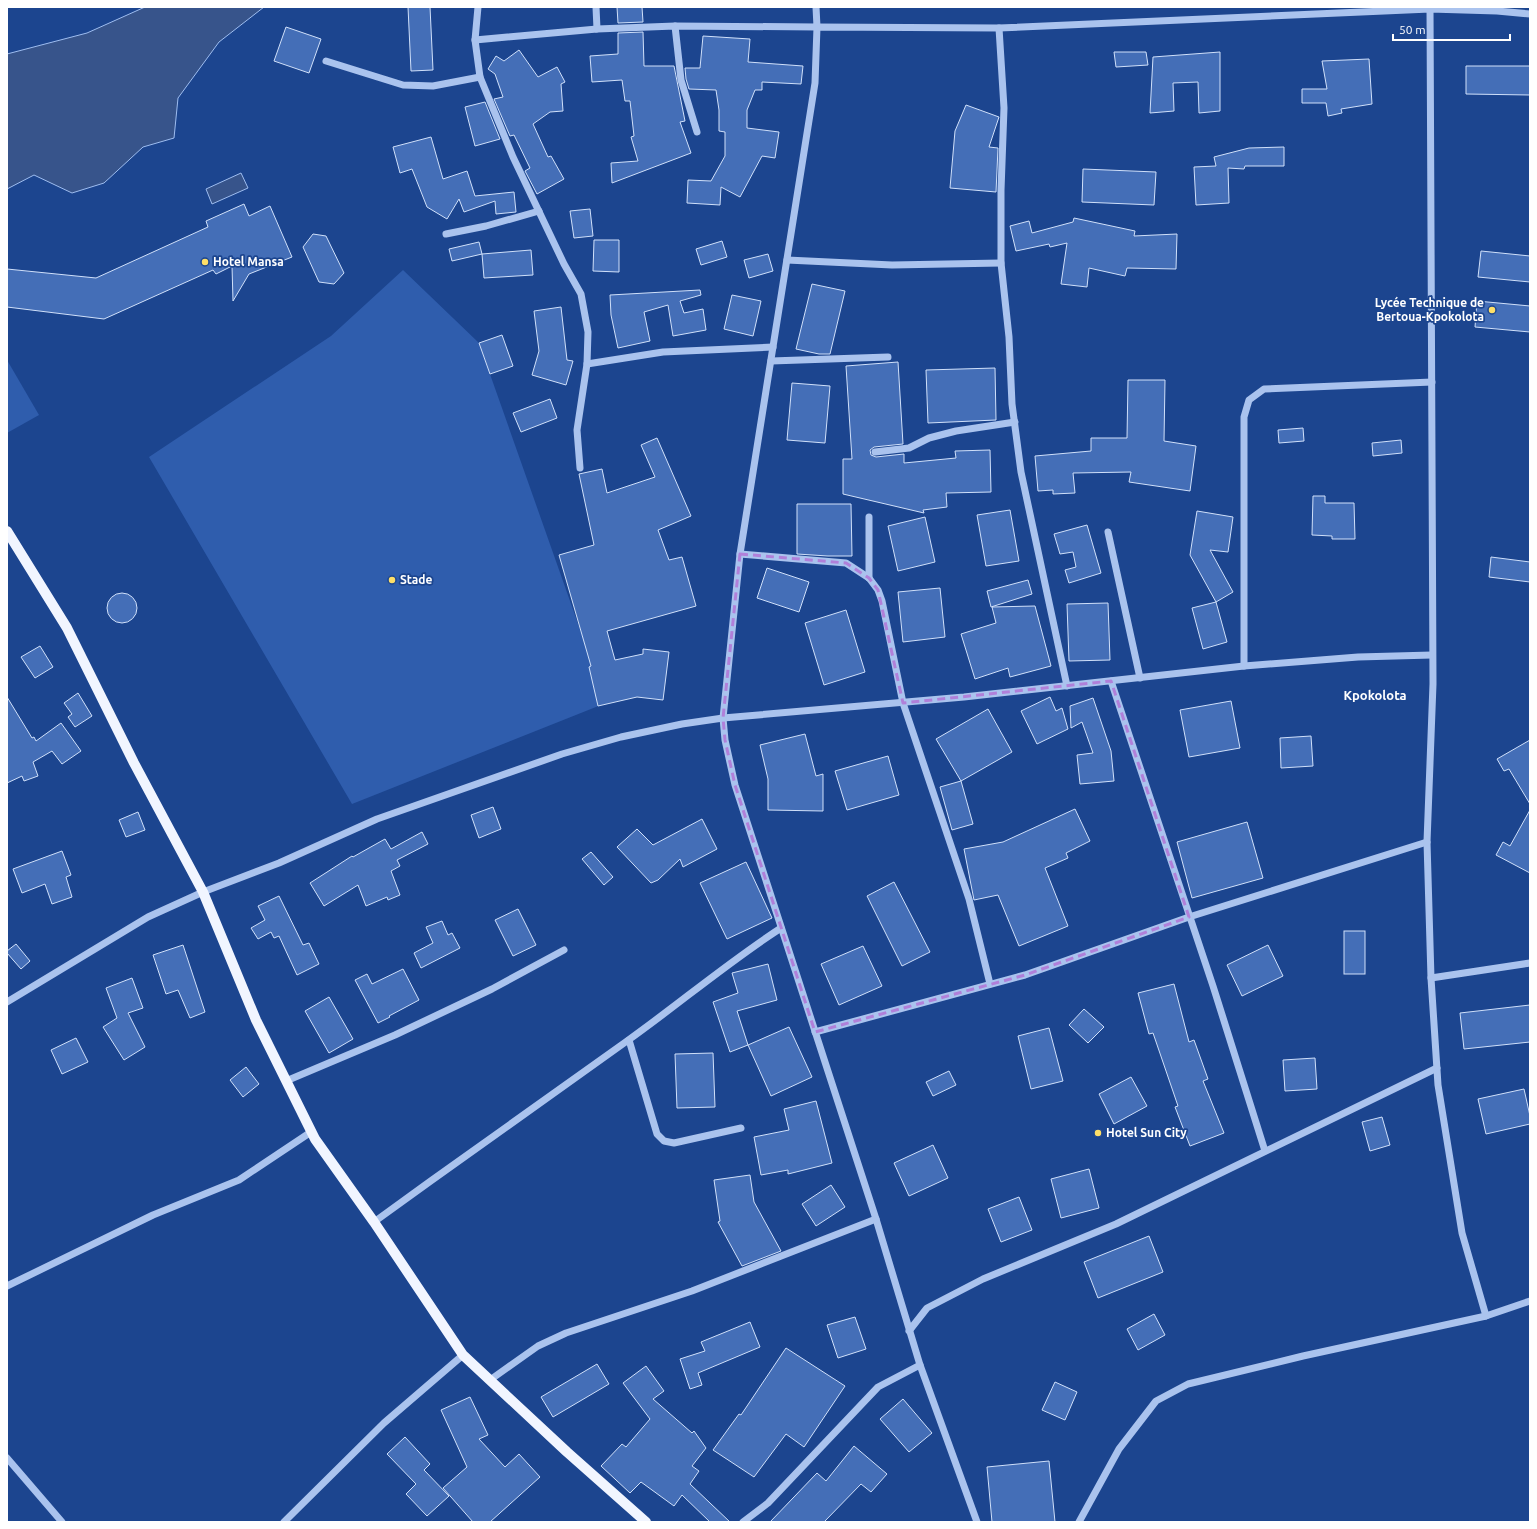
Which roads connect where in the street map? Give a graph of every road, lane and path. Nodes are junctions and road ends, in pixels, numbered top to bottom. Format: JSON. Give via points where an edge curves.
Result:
{"nodes":[{"id":1,"x":478,"y":7,"type":"edge"},
{"id":2,"x":596,"y":7,"type":"edge"},
{"id":3,"x":816,"y":7,"type":"edge"},
{"id":4,"x":1430,"y":8,"type":"edge"},
{"id":5,"x":1530,"y":14,"type":"edge"},
{"id":6,"x":675,"y":26,"type":"junction"},
{"id":7,"x":817,"y":27,"type":"junction"},
{"id":8,"x":999,"y":28,"type":"junction"},
{"id":9,"x":597,"y":29,"type":"junction"},
{"id":10,"x":475,"y":40,"type":"junction"},
{"id":11,"x":326,"y":61,"type":"dead end"},
{"id":12,"x":480,"y":77,"type":"junction"},
{"id":13,"x":697,"y":132,"type":"dead end"},
{"id":14,"x":539,"y":211,"type":"junction"},
{"id":15,"x":446,"y":234,"type":"dead end"},
{"id":16,"x":787,"y":260,"type":"junction"},
{"id":17,"x":1001,"y":263,"type":"junction"},
{"id":18,"x":773,"y":347,"type":"junction"},
{"id":19,"x":888,"y":357,"type":"dead end"},
{"id":20,"x":771,"y":361,"type":"junction"},
{"id":21,"x":587,"y":364,"type":"junction"},
{"id":22,"x":1432,"y":382,"type":"junction"},
{"id":23,"x":1014,"y":422,"type":"junction"},
{"id":24,"x":875,"y":452,"type":"dead end"},
{"id":25,"x":580,"y":468,"type":"dead end"},
{"id":26,"x":869,"y":517,"type":"dead end"},
{"id":27,"x":7,"y":531,"type":"edge"},
{"id":28,"x":1108,"y":532,"type":"dead end"},
{"id":29,"x":740,"y":554,"type":"junction"},
{"id":30,"x":869,"y":578,"type":"junction"},
{"id":31,"x":1432,"y":655,"type":"junction"},
{"id":32,"x":1244,"y":666,"type":"junction"},
{"id":33,"x":1140,"y":678,"type":"junction"},
{"id":34,"x":1111,"y":681,"type":"junction"},
{"id":35,"x":1067,"y":686,"type":"junction"},
{"id":36,"x":903,"y":703,"type":"junction"},
{"id":37,"x":723,"y":718,"type":"junction"},
{"id":38,"x":1427,"y":842,"type":"junction"},
{"id":39,"x":203,"y":892,"type":"junction"},
{"id":40,"x":1189,"y":917,"type":"junction"},
{"id":41,"x":781,"y":928,"type":"junction"},
{"id":42,"x":564,"y":950,"type":"dead end"},
{"id":43,"x":1530,"y":963,"type":"edge"},
{"id":44,"x":1431,"y":978,"type":"junction"},
{"id":45,"x":990,"y":984,"type":"junction"},
{"id":46,"x":7,"y":1002,"type":"edge"},
{"id":47,"x":815,"y":1032,"type":"junction"},
{"id":48,"x":629,"y":1040,"type":"junction"},
{"id":49,"x":1437,"y":1068,"type":"junction"},
{"id":50,"x":286,"y":1082,"type":"junction"},
{"id":51,"x":741,"y":1128,"type":"dead end"},
{"id":52,"x":311,"y":1132,"type":"junction"},
{"id":53,"x":1265,"y":1151,"type":"junction"},
{"id":54,"x":876,"y":1219,"type":"junction"},
{"id":55,"x":374,"y":1222,"type":"junction"},
{"id":56,"x":7,"y":1286,"type":"edge"},
{"id":57,"x":1530,"y":1301,"type":"edge"},
{"id":58,"x":1486,"y":1316,"type":"junction"},
{"id":59,"x":909,"y":1330,"type":"junction"},
{"id":60,"x":463,"y":1355,"type":"junction"},
{"id":61,"x":920,"y":1365,"type":"junction"},
{"id":62,"x":490,"y":1380,"type":"junction"},
{"id":63,"x":7,"y":1458,"type":"edge"},
{"id":64,"x":62,"y":1522,"type":"edge"},
{"id":65,"x":284,"y":1522,"type":"edge"},
{"id":66,"x":646,"y":1522,"type":"edge"},
{"id":67,"x":743,"y":1522,"type":"edge"},
{"id":68,"x":977,"y":1522,"type":"edge"},
{"id":69,"x":1080,"y":1522,"type":"edge"}],
"edges":[{"from":1,"to":10,"type":"street"},
{"from":2,"to":9,"type":"street"},
{"from":3,"to":7,"type":"street"},
{"from":4,"to":5,"type":"street"},
{"from":4,"to":8,"type":"street"},
{"from":4,"to":22,"type":"street"},
{"from":6,"to":7,"type":"street"},
{"from":6,"to":9,"type":"street"},
{"from":6,"to":13,"type":"street","via":[[681,80]]},
{"from":7,"to":8,"type":"street"},
{"from":7,"to":16,"type":"street","via":[[815,83]]},
{"from":8,"to":17,"type":"street","via":[[1004,108]]},
{"from":9,"to":10,"type":"street"},
{"from":10,"to":12,"type":"street"},
{"from":11,"to":12,"type":"street","via":[[403,85],[433,86]]},
{"from":12,"to":14,"type":"street","via":[[513,157]]},
{"from":14,"to":15,"type":"street"},
{"from":14,"to":21,"type":"street","via":[[581,294],[588,332]]},
{"from":16,"to":17,"type":"street","via":[[892,265]]},
{"from":16,"to":18,"type":"street"},
{"from":17,"to":23,"type":"street"},
{"from":18,"to":20,"type":"street"},
{"from":18,"to":21,"type":"street","via":[[663,352]]},
{"from":19,"to":20,"type":"street"},
{"from":20,"to":29,"type":"street"},
{"from":21,"to":25,"type":"street","via":[[577,430]]},
{"from":22,"to":31,"type":"street"},
{"from":22,"to":32,"type":"street","via":[[1264,389],[1249,400],[1244,417]]},
{"from":23,"to":24,"type":"street","via":[[956,431],[929,438],[909,448]]},
{"from":23,"to":35,"type":"street","via":[[1021,472]]},
{"from":26,"to":30,"type":"street"},
{"from":27,"to":39,"type":"main road","via":[[68,628],[134,763]]},
{"from":28,"to":33,"type":"street"},
{"from":29,"to":30,"type":"street","via":[[846,563]]},
{"from":29,"to":37,"type":"street"},
{"from":30,"to":36,"type":"street","via":[[882,601]]},
{"from":31,"to":32,"type":"street","via":[[1358,657]]},
{"from":31,"to":38,"type":"street"},
{"from":32,"to":33,"type":"street"},
{"from":33,"to":34,"type":"street"},
{"from":34,"to":35,"type":"street"},
{"from":34,"to":40,"type":"street"},
{"from":35,"to":36,"type":"street"},
{"from":36,"to":37,"type":"street"},
{"from":36,"to":45,"type":"street","via":[[969,899]]},
{"from":37,"to":39,"type":"street","via":[[620,737],[562,754],[377,819],[279,863]]},
{"from":37,"to":41,"type":"street","via":[[735,785]]},
{"from":38,"to":40,"type":"street"},
{"from":38,"to":44,"type":"street"},
{"from":39,"to":46,"type":"street","via":[[148,917]]},
{"from":39,"to":50,"type":"main road","via":[[256,1020]]},
{"from":40,"to":45,"type":"street","via":[[1025,975]]},
{"from":40,"to":53,"type":"street"},
{"from":41,"to":47,"type":"street"},
{"from":41,"to":48,"type":"street"},
{"from":42,"to":50,"type":"street","via":[[492,989],[395,1035]]},
{"from":43,"to":44,"type":"street"},
{"from":44,"to":49,"type":"street"},
{"from":45,"to":47,"type":"street"},
{"from":47,"to":54,"type":"street"},
{"from":48,"to":51,"type":"street","via":[[657,1134],[664,1141],[674,1143]]},
{"from":48,"to":55,"type":"street"},
{"from":49,"to":53,"type":"street"},
{"from":49,"to":58,"type":"street","via":[[1462,1233]]},
{"from":50,"to":52,"type":"main road"},
{"from":52,"to":55,"type":"main road"},
{"from":52,"to":56,"type":"street","via":[[239,1180],[154,1215]]},
{"from":53,"to":59,"type":"street","via":[[1116,1224],[983,1279],[927,1308]]},
{"from":54,"to":59,"type":"street"},
{"from":54,"to":62,"type":"street","via":[[692,1291],[566,1333],[538,1346]]},
{"from":55,"to":60,"type":"main road"},
{"from":57,"to":58,"type":"street"},
{"from":58,"to":69,"type":"street","via":[[1188,1384],[1156,1401],[1119,1449]]},
{"from":59,"to":61,"type":"street"},
{"from":60,"to":62,"type":"main road"},
{"from":60,"to":65,"type":"street","via":[[384,1423]]},
{"from":61,"to":67,"type":"street","via":[[878,1387],[768,1503]]},
{"from":61,"to":68,"type":"street"},
{"from":62,"to":66,"type":"main road"},
{"from":63,"to":64,"type":"street"}]}
